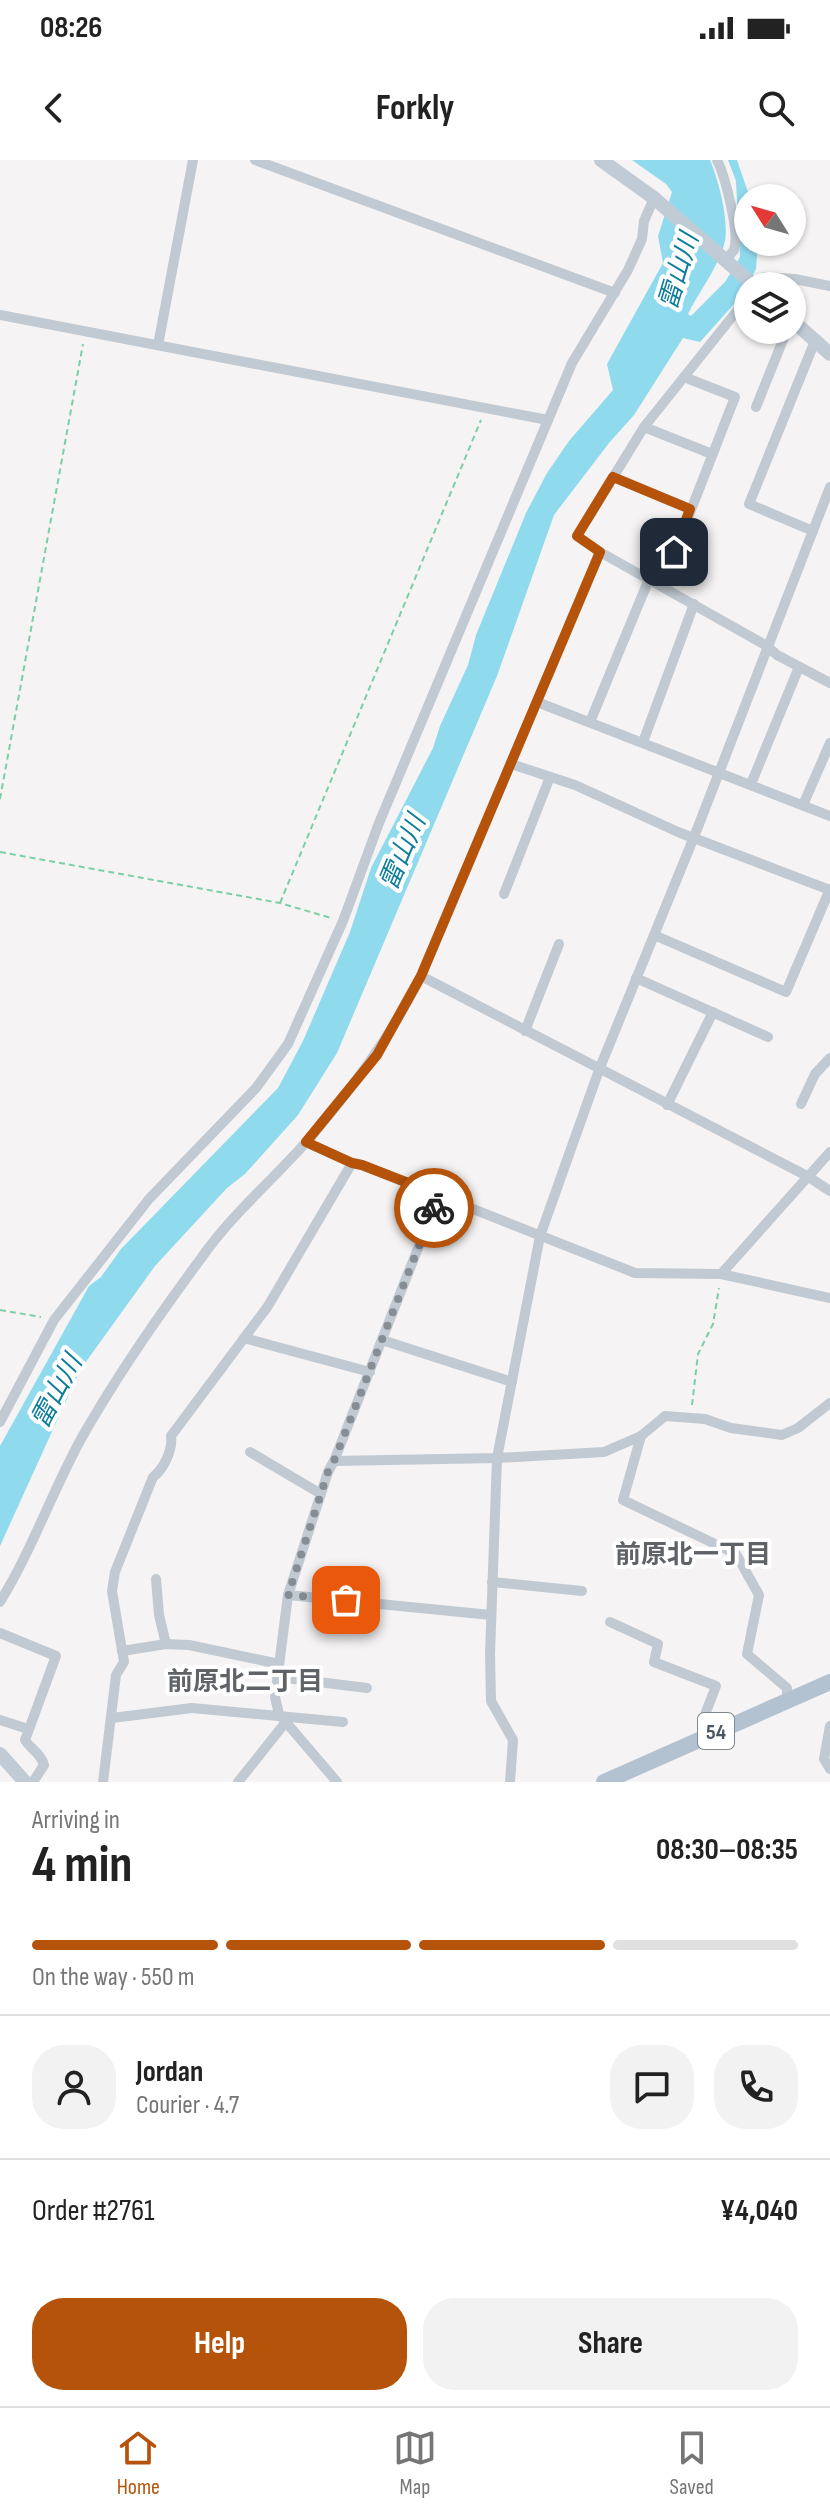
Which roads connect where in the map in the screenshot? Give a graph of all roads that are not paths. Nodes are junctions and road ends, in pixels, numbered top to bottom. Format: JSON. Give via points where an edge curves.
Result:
{"nodes":[{"id":1,"x":193,"y":160,"type":"edge"},
{"id":2,"x":255,"y":160,"type":"edge"},
{"id":3,"x":601,"y":160,"type":"edge"},
{"id":4,"x":717,"y":160,"type":"edge"},
{"id":5,"x":654,"y":198,"type":"junction"},
{"id":6,"x":726,"y":260,"type":"junction"},
{"id":7,"x":740,"y":272,"type":"edge"},
{"id":8,"x":806,"y":281,"type":"edge"},
{"id":9,"x":830,"y":286,"type":"edge"},
{"id":10,"x":615,"y":293,"type":"junction"},
{"id":11,"x":734,"y":314,"type":"edge"},
{"id":12,"x":0,"y":315,"type":"edge"},
{"id":13,"x":806,"y":333,"type":"edge"},
{"id":14,"x":815,"y":341,"type":"junction"},
{"id":15,"x":781,"y":344,"type":"edge"},
{"id":16,"x":158,"y":345,"type":"junction"},
{"id":17,"x":830,"y":354,"type":"edge"},
{"id":18,"x":684,"y":377,"type":"junction"},
{"id":19,"x":756,"y":407,"type":"dead end"},
{"id":20,"x":548,"y":420,"type":"junction"},
{"id":21,"x":644,"y":427,"type":"junction"},
{"id":22,"x":712,"y":454,"type":"junction"},
{"id":23,"x":613,"y":477,"type":"junction"},
{"id":24,"x":830,"y":487,"type":"edge"},
{"id":25,"x":690,"y":509,"type":"junction"},
{"id":26,"x":813,"y":531,"type":"junction"},
{"id":27,"x":600,"y":552,"type":"junction"},
{"id":28,"x":666,"y":574,"type":"dead end"},
{"id":29,"x":649,"y":579,"type":"junction"},
{"id":30,"x":694,"y":604,"type":"junction"},
{"id":31,"x":767,"y":646,"type":"junction"},
{"id":32,"x":799,"y":667,"type":"junction"},
{"id":33,"x":830,"y":683,"type":"edge"},
{"id":34,"x":537,"y":702,"type":"junction"},
{"id":35,"x":590,"y":722,"type":"junction"},
{"id":36,"x":643,"y":742,"type":"junction"},
{"id":37,"x":830,"y":743,"type":"edge"},
{"id":38,"x":511,"y":764,"type":"junction"},
{"id":39,"x":719,"y":772,"type":"junction"},
{"id":40,"x":550,"y":777,"type":"junction"},
{"id":41,"x":751,"y":784,"type":"junction"},
{"id":42,"x":803,"y":805,"type":"junction"},
{"id":43,"x":830,"y":816,"type":"edge"},
{"id":44,"x":694,"y":837,"type":"junction"},
{"id":45,"x":830,"y":890,"type":"edge"},
{"id":46,"x":504,"y":894,"type":"dead end"},
{"id":47,"x":654,"y":935,"type":"junction"},
{"id":48,"x":559,"y":944,"type":"dead end"},
{"id":49,"x":421,"y":976,"type":"junction"},
{"id":50,"x":636,"y":978,"type":"junction"},
{"id":51,"x":713,"y":1012,"type":"junction"},
{"id":52,"x":525,"y":1031,"type":"junction"},
{"id":53,"x":768,"y":1037,"type":"dead end"},
{"id":54,"x":830,"y":1058,"type":"edge"},
{"id":55,"x":599,"y":1070,"type":"junction"},
{"id":56,"x":801,"y":1104,"type":"dead end"},
{"id":57,"x":667,"y":1105,"type":"junction"},
{"id":58,"x":306,"y":1142,"type":"junction"},
{"id":59,"x":830,"y":1152,"type":"edge"},
{"id":60,"x":352,"y":1163,"type":"junction"},
{"id":61,"x":807,"y":1176,"type":"junction"},
{"id":62,"x":830,"y":1191,"type":"edge"},
{"id":63,"x":439,"y":1195,"type":"junction"},
{"id":64,"x":540,"y":1236,"type":"junction"},
{"id":65,"x":721,"y":1274,"type":"junction"},
{"id":66,"x":830,"y":1298,"type":"edge"},
{"id":67,"x":244,"y":1338,"type":"junction"},
{"id":68,"x":382,"y":1340,"type":"junction"},
{"id":69,"x":370,"y":1372,"type":"junction"},
{"id":70,"x":512,"y":1382,"type":"junction"},
{"id":71,"x":830,"y":1403,"type":"edge"},
{"id":72,"x":0,"y":1422,"type":"edge"},
{"id":73,"x":641,"y":1436,"type":"junction"},
{"id":74,"x":250,"y":1452,"type":"dead end"},
{"id":75,"x":497,"y":1458,"type":"junction"},
{"id":76,"x":334,"y":1461,"type":"junction"},
{"id":77,"x":321,"y":1494,"type":"junction"},
{"id":78,"x":156,"y":1579,"type":"dead end"},
{"id":79,"x":492,"y":1582,"type":"junction"},
{"id":80,"x":582,"y":1591,"type":"dead end"},
{"id":81,"x":288,"y":1595,"type":"junction"},
{"id":82,"x":0,"y":1602,"type":"edge"},
{"id":83,"x":491,"y":1615,"type":"junction"},
{"id":84,"x":610,"y":1622,"type":"dead end"},
{"id":85,"x":0,"y":1633,"type":"edge"},
{"id":86,"x":166,"y":1644,"type":"junction"},
{"id":87,"x":122,"y":1651,"type":"junction"},
{"id":88,"x":279,"y":1664,"type":"junction"},
{"id":89,"x":278,"y":1677,"type":"junction"},
{"id":90,"x":830,"y":1682,"type":"edge"},
{"id":91,"x":367,"y":1688,"type":"dead end"},
{"id":92,"x":787,"y":1701,"type":"junction"},
{"id":93,"x":112,"y":1718,"type":"junction"},
{"id":94,"x":282,"y":1719,"type":"junction"},
{"id":95,"x":0,"y":1720,"type":"edge"},
{"id":96,"x":343,"y":1722,"type":"dead end"},
{"id":97,"x":830,"y":1726,"type":"edge"},
{"id":98,"x":28,"y":1729,"type":"junction"},
{"id":99,"x":708,"y":1735,"type":"junction"},
{"id":100,"x":0,"y":1754,"type":"edge"},
{"id":101,"x":830,"y":1769,"type":"edge"},
{"id":102,"x":25,"y":1782,"type":"edge"},
{"id":103,"x":33,"y":1782,"type":"edge"},
{"id":104,"x":103,"y":1782,"type":"edge"},
{"id":105,"x":238,"y":1782,"type":"edge"},
{"id":106,"x":337,"y":1782,"type":"edge"},
{"id":107,"x":510,"y":1782,"type":"edge"},
{"id":108,"x":606,"y":1782,"type":"edge"}],
"edges":[{"from":1,"to":16,"type":"street"},
{"from":2,"to":10,"type":"street"},
{"from":3,"to":5,"type":"main road"},
{"from":4,"to":6,"type":"street","via":[[725,177],[734,237],[734,250]]},
{"from":5,"to":6,"type":"main road"},
{"from":5,"to":10,"type":"street","via":[[642,239]]},
{"from":6,"to":7,"type":"main road"},
{"from":8,"to":9,"type":"street"},
{"from":10,"to":20,"type":"street","via":[[572,363]]},
{"from":11,"to":18,"type":"street"},
{"from":12,"to":16,"type":"street"},
{"from":13,"to":14,"type":"main road"},
{"from":14,"to":17,"type":"main road"},
{"from":14,"to":26,"type":"street","via":[[749,504]]},
{"from":15,"to":19,"type":"street"},
{"from":16,"to":20,"type":"street"},
{"from":18,"to":21,"type":"street"},
{"from":18,"to":22,"type":"street","via":[[735,397]]},
{"from":20,"to":72,"type":"street","via":[[288,1044],[256,1088],[149,1199],[54,1320]]},
{"from":21,"to":22,"type":"street"},
{"from":21,"to":23,"type":"street"},
{"from":22,"to":25,"type":"street"},
{"from":23,"to":25,"type":"street"},
{"from":23,"to":27,"type":"street","via":[[577,536]]},
{"from":24,"to":26,"type":"street"},
{"from":25,"to":28,"type":"street"},
{"from":26,"to":31,"type":"street"},
{"from":27,"to":29,"type":"street"},
{"from":27,"to":34,"type":"street"},
{"from":29,"to":30,"type":"street"},
{"from":29,"to":35,"type":"street"},
{"from":30,"to":31,"type":"street"},
{"from":30,"to":36,"type":"street"},
{"from":31,"to":32,"type":"street"},
{"from":31,"to":39,"type":"street"},
{"from":32,"to":33,"type":"street"},
{"from":32,"to":41,"type":"street"},
{"from":34,"to":35,"type":"street"},
{"from":34,"to":38,"type":"street"},
{"from":35,"to":36,"type":"street"},
{"from":36,"to":39,"type":"street"},
{"from":37,"to":42,"type":"street"},
{"from":38,"to":40,"type":"street"},
{"from":38,"to":49,"type":"street"},
{"from":39,"to":41,"type":"street"},
{"from":39,"to":44,"type":"street"},
{"from":40,"to":44,"type":"street"},
{"from":40,"to":46,"type":"street"},
{"from":41,"to":42,"type":"street"},
{"from":42,"to":43,"type":"street"},
{"from":44,"to":45,"type":"street"},
{"from":44,"to":47,"type":"street"},
{"from":45,"to":47,"type":"street","via":[[786,992]]},
{"from":47,"to":50,"type":"street"},
{"from":48,"to":52,"type":"street"},
{"from":49,"to":52,"type":"street"},
{"from":49,"to":58,"type":"street","via":[[377,1055]]},
{"from":50,"to":51,"type":"street"},
{"from":50,"to":55,"type":"street"},
{"from":51,"to":53,"type":"street"},
{"from":51,"to":57,"type":"street"},
{"from":52,"to":55,"type":"street"},
{"from":54,"to":56,"type":"street","via":[[815,1074]]},
{"from":55,"to":57,"type":"street"},
{"from":55,"to":64,"type":"street"},
{"from":57,"to":61,"type":"street"},
{"from":58,"to":60,"type":"street"},
{"from":58,"to":82,"type":"street","via":[[211,1244],[112,1386]]},
{"from":59,"to":61,"type":"street"},
{"from":60,"to":63,"type":"street"},
{"from":60,"to":67,"type":"street"},
{"from":61,"to":62,"type":"street"},
{"from":61,"to":65,"type":"street"},
{"from":63,"to":64,"type":"street"},
{"from":63,"to":68,"type":"street"},
{"from":64,"to":65,"type":"street","via":[[635,1273]]},
{"from":64,"to":70,"type":"street"},
{"from":65,"to":66,"type":"street"},
{"from":67,"to":69,"type":"street"},
{"from":67,"to":87,"type":"street","via":[[171,1436],[161,1471],[153,1477],[115,1572],[112,1591]]},
{"from":68,"to":69,"type":"street"},
{"from":68,"to":70,"type":"street"},
{"from":69,"to":76,"type":"street"},
{"from":70,"to":75,"type":"street"},
{"from":71,"to":73,"type":"street","via":[[782,1435],[665,1416]]},
{"from":73,"to":75,"type":"street","via":[[604,1452]]},
{"from":73,"to":92,"type":"street","via":[[623,1500],[736,1554],[759,1595],[747,1654],[787,1688]]},
{"from":74,"to":77,"type":"street"},
{"from":75,"to":76,"type":"street"},
{"from":75,"to":79,"type":"street"},
{"from":76,"to":77,"type":"street"},
{"from":77,"to":81,"type":"street"},
{"from":78,"to":86,"type":"street"},
{"from":79,"to":80,"type":"street"},
{"from":79,"to":83,"type":"street"},
{"from":81,"to":83,"type":"street"},
{"from":81,"to":88,"type":"street"},
{"from":83,"to":107,"type":"street","via":[[491,1701],[513,1740]]},
{"from":84,"to":99,"type":"street","via":[[658,1644],[654,1662],[716,1686],[706,1712]]},
{"from":85,"to":98,"type":"street","via":[[56,1656]]},
{"from":86,"to":87,"type":"street"},
{"from":86,"to":88,"type":"street"},
{"from":87,"to":93,"type":"street"},
{"from":88,"to":89,"type":"street"},
{"from":89,"to":91,"type":"street"},
{"from":89,"to":94,"type":"street","via":[[275,1697]]},
{"from":90,"to":92,"type":"main road","number":"54"},
{"from":92,"to":99,"type":"main road","number":"54"},
{"from":93,"to":94,"type":"street","via":[[192,1708]]},
{"from":93,"to":104,"type":"street"},
{"from":94,"to":96,"type":"street"},
{"from":94,"to":105,"type":"street"},
{"from":94,"to":106,"type":"street"},
{"from":95,"to":98,"type":"street"},
{"from":97,"to":101,"type":"street","via":[[824,1759]]},
{"from":98,"to":103,"type":"street","via":[[25,1740],[44,1765]]},
{"from":99,"to":108,"type":"main road","number":"54"},
{"from":100,"to":102,"type":"main road"}]}
